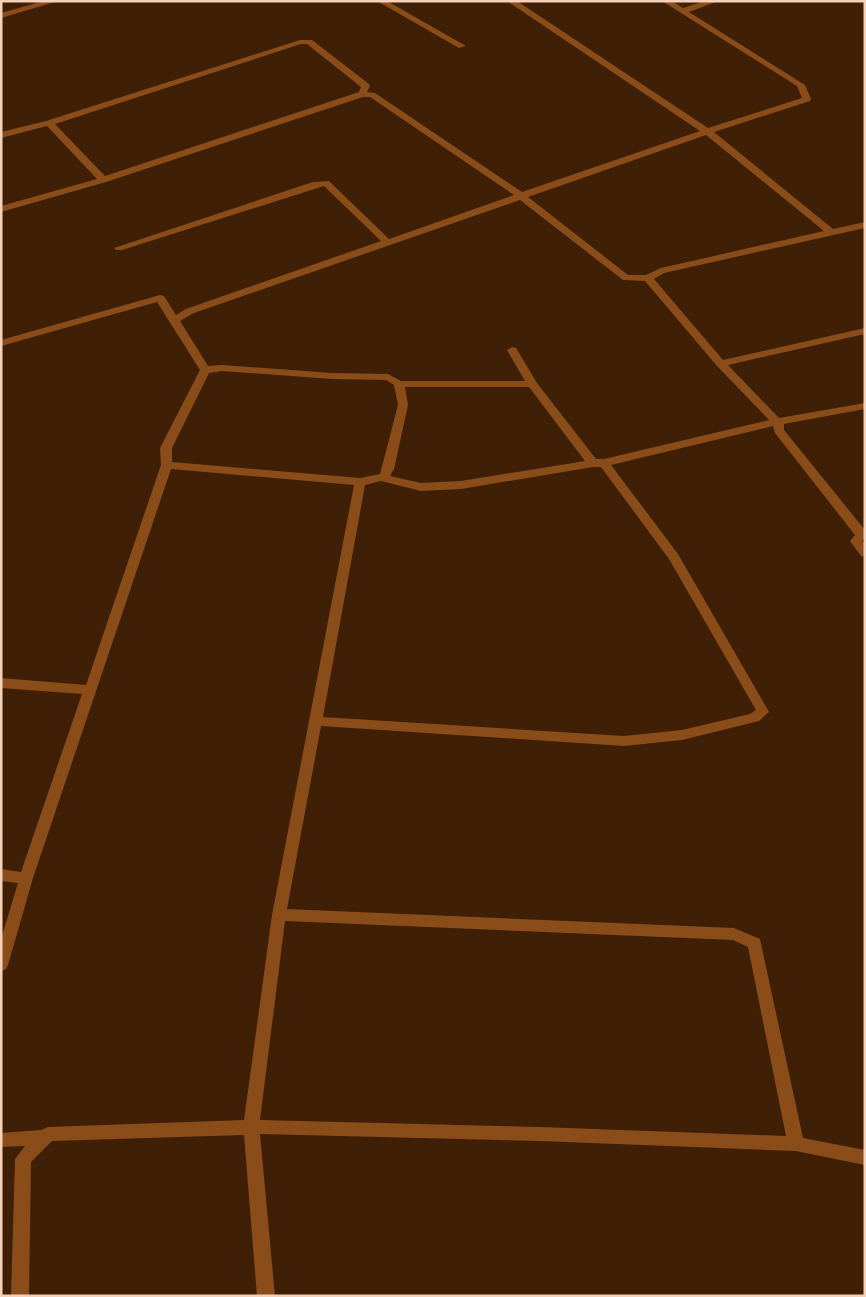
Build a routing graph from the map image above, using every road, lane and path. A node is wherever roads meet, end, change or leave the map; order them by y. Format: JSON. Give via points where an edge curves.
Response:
{"nodes":[{"id":1,"x":54,"y":1,"type":"edge"},
{"id":2,"x":381,"y":1,"type":"edge"},
{"id":3,"x":511,"y":1,"type":"edge"},
{"id":4,"x":666,"y":1,"type":"edge"},
{"id":5,"x":714,"y":1,"type":"edge"},
{"id":6,"x":682,"y":11,"type":"junction"},
{"id":7,"x":1,"y":16,"type":"edge"},
{"id":8,"x":462,"y":46,"type":"dead end"},
{"id":9,"x":362,"y":94,"type":"junction"},
{"id":10,"x":48,"y":122,"type":"junction"},
{"id":11,"x":705,"y":132,"type":"junction"},
{"id":12,"x":1,"y":135,"type":"edge"},
{"id":13,"x":103,"y":180,"type":"junction"},
{"id":14,"x":521,"y":196,"type":"junction"},
{"id":15,"x":1,"y":209,"type":"edge"},
{"id":16,"x":865,"y":225,"type":"edge"},
{"id":17,"x":832,"y":233,"type":"junction"},
{"id":18,"x":388,"y":243,"type":"junction"},
{"id":19,"x":118,"y":248,"type":"dead end"},
{"id":20,"x":648,"y":278,"type":"junction"},
{"id":21,"x":175,"y":320,"type":"junction"},
{"id":22,"x":865,"y":331,"type":"edge"},
{"id":23,"x":1,"y":343,"type":"edge"},
{"id":24,"x":512,"y":350,"type":"dead end"},
{"id":25,"x":721,"y":364,"type":"junction"},
{"id":26,"x":205,"y":370,"type":"junction"},
{"id":27,"x":399,"y":384,"type":"junction"},
{"id":28,"x":532,"y":384,"type":"junction"},
{"id":29,"x":865,"y":406,"type":"edge"},
{"id":30,"x":778,"y":423,"type":"junction"},
{"id":31,"x":599,"y":463,"type":"junction"},
{"id":32,"x":167,"y":464,"type":"junction"},
{"id":33,"x":383,"y":478,"type":"junction"},
{"id":34,"x":360,"y":482,"type":"junction"},
{"id":35,"x":863,"y":534,"type":"edge"},
{"id":36,"x":865,"y":553,"type":"edge"},
{"id":37,"x":1,"y":683,"type":"edge"},
{"id":38,"x":90,"y":690,"type":"junction"},
{"id":39,"x":315,"y":721,"type":"junction"},
{"id":40,"x":1,"y":875,"type":"edge"},
{"id":41,"x":26,"y":878,"type":"junction"},
{"id":42,"x":279,"y":915,"type":"junction"},
{"id":43,"x":1,"y":965,"type":"edge"},
{"id":44,"x":251,"y":1127,"type":"junction"},
{"id":45,"x":45,"y":1137,"type":"junction"},
{"id":46,"x":1,"y":1140,"type":"edge"},
{"id":47,"x":796,"y":1144,"type":"junction"},
{"id":48,"x":865,"y":1158,"type":"edge"},
{"id":49,"x":20,"y":1296,"type":"edge"},
{"id":50,"x":266,"y":1296,"type":"edge"}],
"edges":[{"from":1,"to":7,"type":"street"},
{"from":2,"to":8,"type":"street"},
{"from":3,"to":11,"type":"street"},
{"from":4,"to":6,"type":"street"},
{"from":5,"to":6,"type":"street"},
{"from":6,"to":11,"type":"street","via":[[801,85],[807,99]]},
{"from":9,"to":10,"type":"street","via":[[366,86],[309,42],[300,42]]},
{"from":9,"to":13,"type":"street"},
{"from":9,"to":14,"type":"street","via":[[372,95]]},
{"from":10,"to":12,"type":"street"},
{"from":10,"to":13,"type":"street"},
{"from":11,"to":14,"type":"street"},
{"from":11,"to":17,"type":"street","via":[[720,140]]},
{"from":13,"to":15,"type":"street"},
{"from":14,"to":18,"type":"street"},
{"from":14,"to":20,"type":"street","via":[[626,278]]},
{"from":16,"to":17,"type":"street"},
{"from":17,"to":20,"type":"street","via":[[661,270]]},
{"from":18,"to":19,"type":"street","via":[[326,183]]},
{"from":18,"to":21,"type":"street","via":[[190,311]]},
{"from":20,"to":25,"type":"street"},
{"from":21,"to":23,"type":"street","via":[[160,298]]},
{"from":21,"to":26,"type":"street"},
{"from":22,"to":25,"type":"street"},
{"from":24,"to":28,"type":"street"},
{"from":25,"to":30,"type":"street"},
{"from":26,"to":27,"type":"street","via":[[222,368],[332,376],[388,376]]},
{"from":26,"to":32,"type":"street","via":[[166,448]]},
{"from":27,"to":28,"type":"street"},
{"from":27,"to":33,"type":"street","via":[[404,405]]},
{"from":28,"to":31,"type":"street"},
{"from":29,"to":30,"type":"street"},
{"from":30,"to":31,"type":"street"},
{"from":30,"to":35,"type":"street","via":[[779,431]]},
{"from":31,"to":33,"type":"street","via":[[461,485],[421,487]]},
{"from":31,"to":39,"type":"street","via":[[674,557],[762,712],[754,718],[682,735],[624,741]]},
{"from":32,"to":34,"type":"street"},
{"from":32,"to":38,"type":"street"},
{"from":33,"to":34,"type":"street"},
{"from":34,"to":39,"type":"street"},
{"from":35,"to":36,"type":"street","via":[[856,541]]},
{"from":37,"to":38,"type":"street"},
{"from":38,"to":41,"type":"street"},
{"from":39,"to":42,"type":"street"},
{"from":40,"to":41,"type":"street"},
{"from":41,"to":43,"type":"street"},
{"from":42,"to":44,"type":"street"},
{"from":42,"to":47,"type":"street","via":[[734,934],[755,943]]},
{"from":44,"to":45,"type":"street","via":[[48,1134]]},
{"from":44,"to":47,"type":"street"},
{"from":44,"to":50,"type":"street"},
{"from":45,"to":46,"type":"street"},
{"from":45,"to":49,"type":"street","via":[[23,1159]]},
{"from":47,"to":48,"type":"street"}]}
